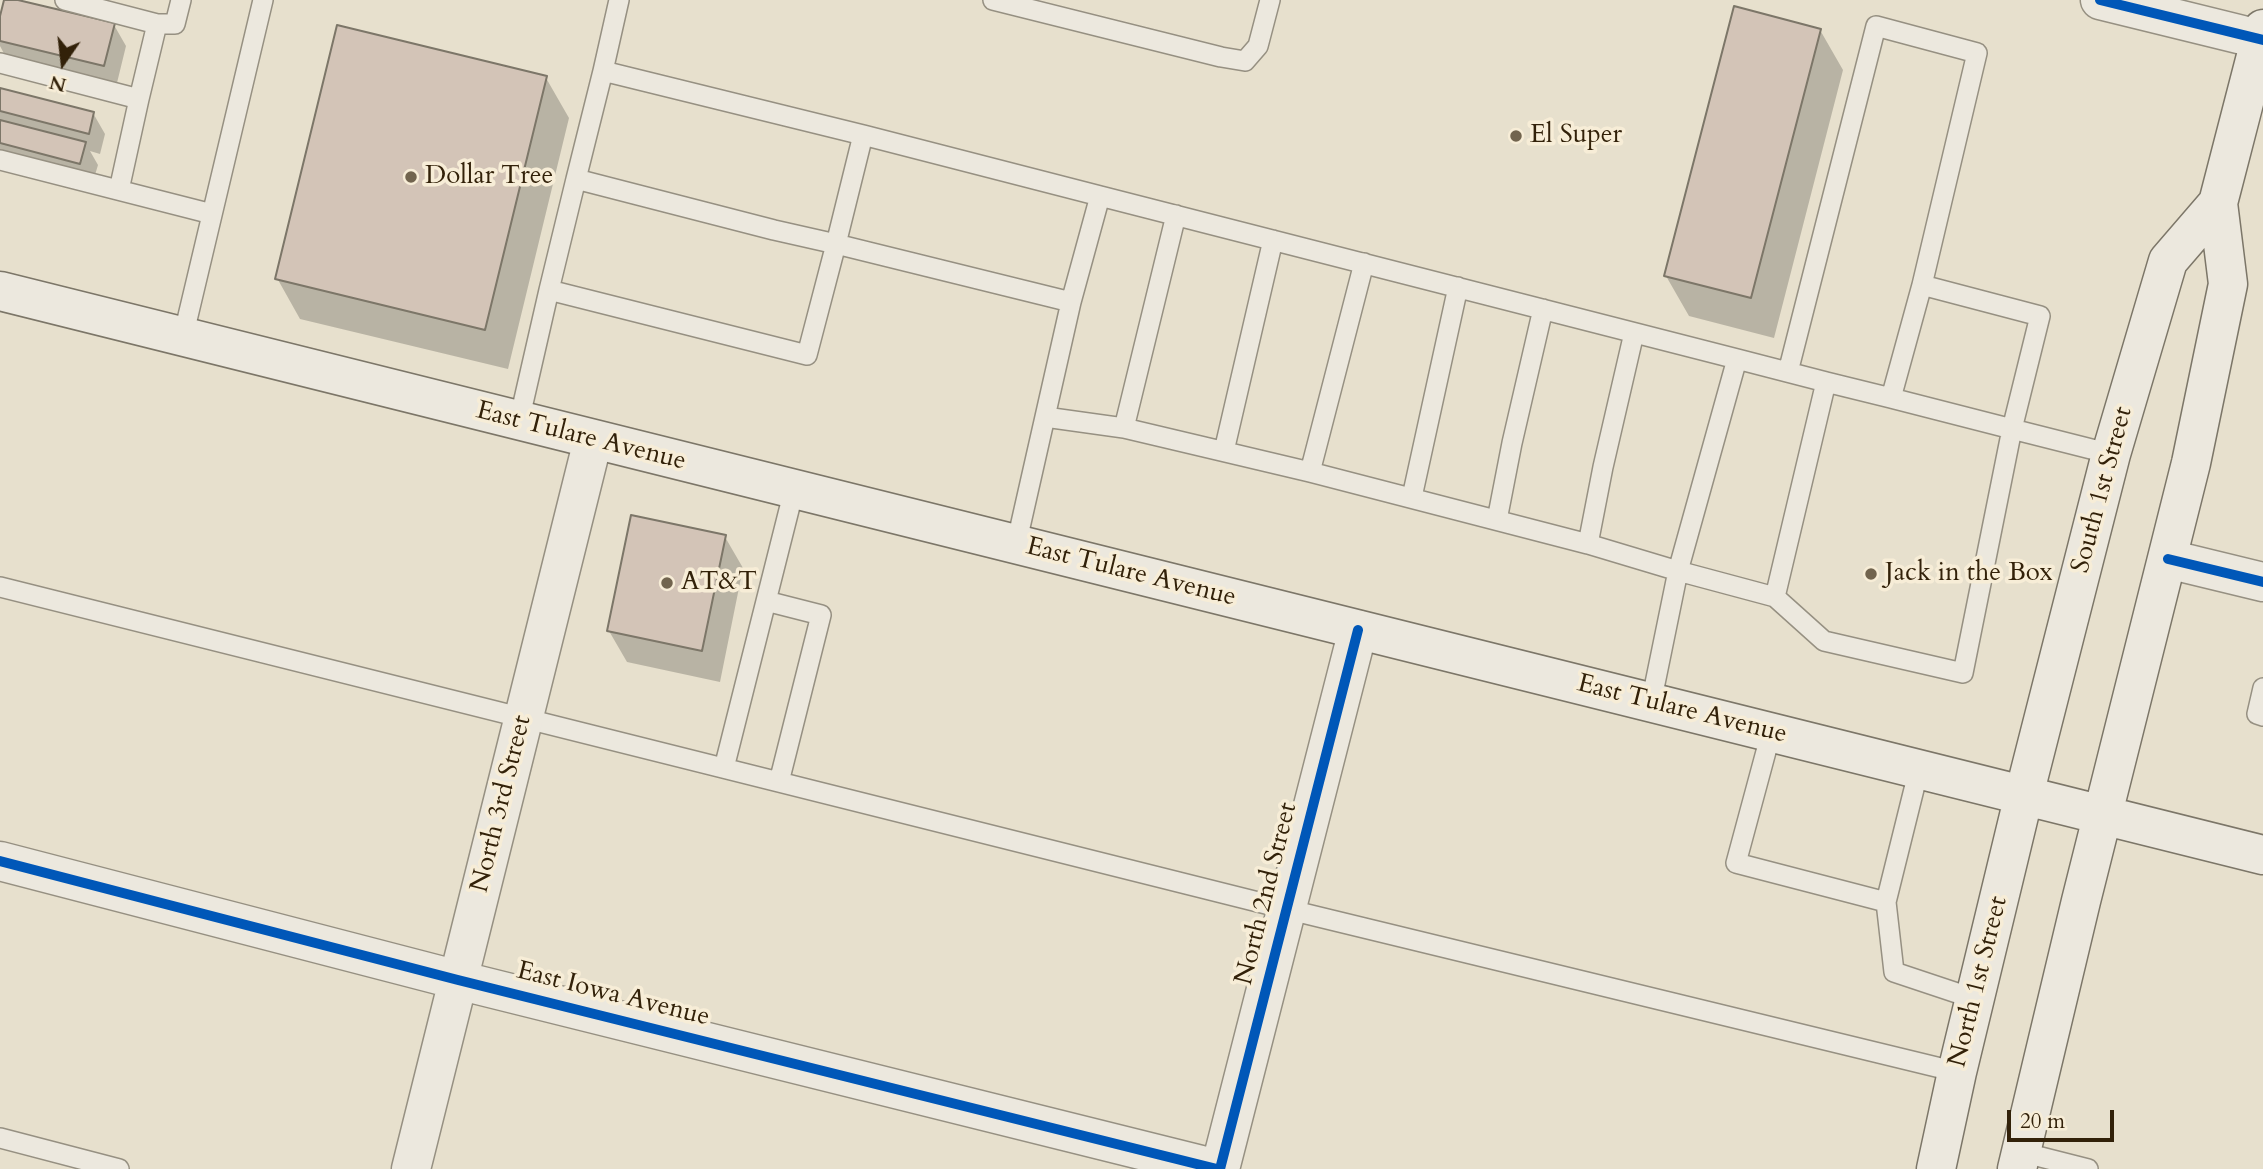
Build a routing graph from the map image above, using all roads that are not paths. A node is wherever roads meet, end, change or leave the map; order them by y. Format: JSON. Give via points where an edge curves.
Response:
{"nodes":[{"id":1,"x":65,"y":0,"type":"edge"},
{"id":2,"x":181,"y":0,"type":"edge"},
{"id":3,"x":263,"y":0,"type":"edge"},
{"id":4,"x":619,"y":0,"type":"edge"},
{"id":5,"x":993,"y":0,"type":"edge"},
{"id":6,"x":1270,"y":0,"type":"edge"},
{"id":7,"x":2099,"y":0,"type":"edge"},
{"id":8,"x":157,"y":24,"type":"junction"},
{"id":9,"x":2262,"y":36,"type":"edge"},
{"id":10,"x":0,"y":64,"type":"edge"},
{"id":11,"x":603,"y":71,"type":"junction"},
{"id":12,"x":139,"y":99,"type":"junction"},
{"id":13,"x":863,"y":135,"type":"junction"},
{"id":14,"x":0,"y":160,"type":"edge"},
{"id":15,"x":576,"y":179,"type":"junction"},
{"id":16,"x":119,"y":190,"type":"junction"},
{"id":17,"x":1100,"y":196,"type":"junction"},
{"id":18,"x":2218,"y":203,"type":"junction"},
{"id":19,"x":212,"y":214,"type":"junction"},
{"id":20,"x":1176,"y":215,"type":"junction"},
{"id":21,"x":1273,"y":240,"type":"junction"},
{"id":22,"x":836,"y":244,"type":"junction"},
{"id":23,"x":1364,"y":263,"type":"junction"},
{"id":24,"x":1922,"y":285,"type":"junction"},
{"id":25,"x":1458,"y":288,"type":"junction"},
{"id":26,"x":549,"y":290,"type":"junction"},
{"id":27,"x":0,"y":291,"type":"edge"},
{"id":28,"x":1071,"y":302,"type":"junction"},
{"id":29,"x":1544,"y":309,"type":"junction"},
{"id":30,"x":1634,"y":332,"type":"junction"},
{"id":31,"x":183,"y":337,"type":"junction"},
{"id":32,"x":1737,"y":359,"type":"junction"},
{"id":33,"x":1788,"y":372,"type":"junction"},
{"id":34,"x":1826,"y":382,"type":"junction"},
{"id":35,"x":1891,"y":398,"type":"junction"},
{"id":36,"x":1045,"y":416,"type":"junction"},
{"id":37,"x":519,"y":421,"type":"junction"},
{"id":38,"x":1124,"y":428,"type":"junction"},
{"id":39,"x":2012,"y":429,"type":"junction"},
{"id":40,"x":593,"y":440,"type":"junction"},
{"id":41,"x":1224,"y":452,"type":"junction"},
{"id":42,"x":2111,"y":454,"type":"junction"},
{"id":43,"x":1310,"y":472,"type":"junction"},
{"id":44,"x":794,"y":490,"type":"junction"},
{"id":45,"x":1412,"y":497,"type":"junction"},
{"id":46,"x":1497,"y":520,"type":"junction"},
{"id":47,"x":1588,"y":544,"type":"junction"},
{"id":48,"x":1016,"y":545,"type":"junction"},
{"id":49,"x":2168,"y":559,"type":"junction"},
{"id":50,"x":1678,"y":571,"type":"junction"},
{"id":51,"x":2263,"y":582,"type":"edge"},
{"id":52,"x":0,"y":587,"type":"edge"},
{"id":53,"x":1775,"y":597,"type":"junction"},
{"id":54,"x":766,"y":601,"type":"junction"},
{"id":55,"x":1358,"y":630,"type":"junction"},
{"id":56,"x":2263,"y":688,"type":"edge"},
{"id":57,"x":1651,"y":703,"type":"junction"},
{"id":58,"x":2263,"y":716,"type":"edge"},
{"id":59,"x":523,"y":718,"type":"junction"},
{"id":60,"x":1771,"y":733,"type":"junction"},
{"id":61,"x":724,"y":768,"type":"junction"},
{"id":62,"x":1919,"y":769,"type":"junction"},
{"id":63,"x":779,"y":782,"type":"junction"},
{"id":64,"x":2024,"y":795,"type":"junction"},
{"id":65,"x":2102,"y":815,"type":"junction"},
{"id":66,"x":2263,"y":855,"type":"edge"},
{"id":67,"x":0,"y":861,"type":"edge"},
{"id":68,"x":1886,"y":902,"type":"junction"},
{"id":69,"x":1286,"y":909,"type":"junction"},
{"id":70,"x":458,"y":980,"type":"junction"},
{"id":71,"x":1975,"y":999,"type":"junction"},
{"id":72,"x":1957,"y":1072,"type":"junction"},
{"id":73,"x":0,"y":1138,"type":"edge"},
{"id":74,"x":2019,"y":1161,"type":"edge"},
{"id":75,"x":119,"y":1169,"type":"edge"},
{"id":76,"x":411,"y":1169,"type":"edge"},
{"id":77,"x":1218,"y":1169,"type":"edge"},
{"id":78,"x":1937,"y":1169,"type":"edge"},
{"id":79,"x":2088,"y":1169,"type":"edge"}],
"edges":[{"from":1,"to":8,"type":"lane"},
{"from":2,"to":8,"type":"lane","via":[[175,23]]},
{"from":3,"to":19,"type":"lane"},
{"from":4,"to":11,"type":"lane"},
{"from":5,"to":6,"type":"lane","via":[[1245,61],[1258,46]]},
{"from":7,"to":9,"type":"main road"},
{"from":8,"to":12,"type":"lane"},
{"from":9,"to":18,"type":"main road","name":"South 1st Street"},
{"from":10,"to":12,"type":"lane"},
{"from":11,"to":13,"type":"lane"},
{"from":11,"to":15,"type":"lane"},
{"from":12,"to":16,"type":"lane"},
{"from":13,"to":17,"type":"lane"},
{"from":13,"to":22,"type":"lane"},
{"from":14,"to":16,"type":"lane"},
{"from":15,"to":22,"type":"lane"},
{"from":15,"to":26,"type":"lane"},
{"from":16,"to":19,"type":"lane"},
{"from":17,"to":20,"type":"lane"},
{"from":17,"to":28,"type":"lane"},
{"from":18,"to":42,"type":"main road","name":"South 1st Street","via":[[2168,261]]},
{"from":18,"to":49,"type":"main road","name":"South 1st Street","via":[[2228,285]]},
{"from":19,"to":31,"type":"lane"},
{"from":20,"to":21,"type":"lane"},
{"from":20,"to":38,"type":"lane"},
{"from":21,"to":23,"type":"lane"},
{"from":21,"to":41,"type":"lane"},
{"from":22,"to":26,"type":"lane","via":[[807,355]]},
{"from":22,"to":28,"type":"lane"},
{"from":23,"to":25,"type":"lane"},
{"from":23,"to":43,"type":"lane"},
{"from":24,"to":33,"type":"lane","via":[[1977,53],[1876,26]]},
{"from":24,"to":35,"type":"lane"},
{"from":24,"to":39,"type":"lane","via":[[2040,316]]},
{"from":25,"to":29,"type":"lane"},
{"from":25,"to":45,"type":"lane"},
{"from":26,"to":37,"type":"lane"},
{"from":27,"to":31,"type":"main road","name":"East Tulare Avenue"},
{"from":28,"to":36,"type":"lane"},
{"from":29,"to":30,"type":"lane"},
{"from":29,"to":46,"type":"lane"},
{"from":30,"to":32,"type":"lane"},
{"from":30,"to":47,"type":"lane"},
{"from":31,"to":37,"type":"main road","name":"East Tulare Avenue"},
{"from":32,"to":33,"type":"lane"},
{"from":32,"to":50,"type":"lane"},
{"from":33,"to":34,"type":"lane"},
{"from":34,"to":35,"type":"lane"},
{"from":34,"to":53,"type":"lane"},
{"from":35,"to":39,"type":"lane"},
{"from":36,"to":38,"type":"lane"},
{"from":36,"to":48,"type":"lane"},
{"from":37,"to":40,"type":"main road","name":"East Tulare Avenue"},
{"from":38,"to":41,"type":"lane"},
{"from":39,"to":42,"type":"lane"},
{"from":39,"to":53,"type":"lane","via":[[1963,673],[1824,641]]},
{"from":40,"to":44,"type":"main road","name":"East Tulare Avenue"},
{"from":40,"to":59,"type":"main road","name":"North 3rd Street"},
{"from":41,"to":43,"type":"lane"},
{"from":42,"to":64,"type":"main road","name":"South 1st Street"},
{"from":43,"to":45,"type":"lane"},
{"from":44,"to":48,"type":"main road","name":"East Tulare Avenue"},
{"from":44,"to":54,"type":"lane"},
{"from":45,"to":46,"type":"lane"},
{"from":46,"to":47,"type":"lane"},
{"from":47,"to":50,"type":"lane"},
{"from":48,"to":55,"type":"main road","name":"East Tulare Avenue"},
{"from":49,"to":51,"type":"main road"},
{"from":49,"to":65,"type":"main road","name":"South 1st Street"},
{"from":50,"to":53,"type":"lane"},
{"from":50,"to":57,"type":"lane"},
{"from":52,"to":59,"type":"lane"},
{"from":54,"to":61,"type":"lane"},
{"from":54,"to":63,"type":"lane","via":[[821,615]]},
{"from":55,"to":57,"type":"main road","name":"East Tulare Avenue"},
{"from":55,"to":69,"type":"main road","name":"North 2nd Street"},
{"from":56,"to":58,"type":"lane","via":[[2257,714]]},
{"from":57,"to":60,"type":"main road","name":"East Tulare Avenue"},
{"from":59,"to":61,"type":"lane"},
{"from":59,"to":70,"type":"main road","name":"North 3rd Street"},
{"from":60,"to":62,"type":"main road","name":"East Tulare Avenue"},
{"from":60,"to":68,"type":"lane","via":[[1736,863]]},
{"from":61,"to":63,"type":"lane"},
{"from":62,"to":64,"type":"main road","name":"East Tulare Avenue"},
{"from":62,"to":68,"type":"lane"},
{"from":63,"to":69,"type":"lane"},
{"from":64,"to":65,"type":"main road","name":"East Tulare Avenue"},
{"from":64,"to":71,"type":"main road","name":"North 1st Street"},
{"from":65,"to":66,"type":"main road","name":"East Tulare Avenue"},
{"from":65,"to":74,"type":"main road"},
{"from":67,"to":70,"type":"main road","name":"East Iowa Avenue"},
{"from":68,"to":71,"type":"lane","via":[[1894,972]]},
{"from":69,"to":72,"type":"lane"},
{"from":69,"to":77,"type":"main road","name":"North 2nd Street"},
{"from":70,"to":76,"type":"main road","name":"North 3rd Street"},
{"from":70,"to":77,"type":"main road","name":"East Iowa Avenue"},
{"from":71,"to":72,"type":"main road","name":"North 1st Street"},
{"from":72,"to":78,"type":"main road","name":"North 1st Street"},
{"from":73,"to":75,"type":"lane"},
{"from":74,"to":79,"type":"lane"}]}
